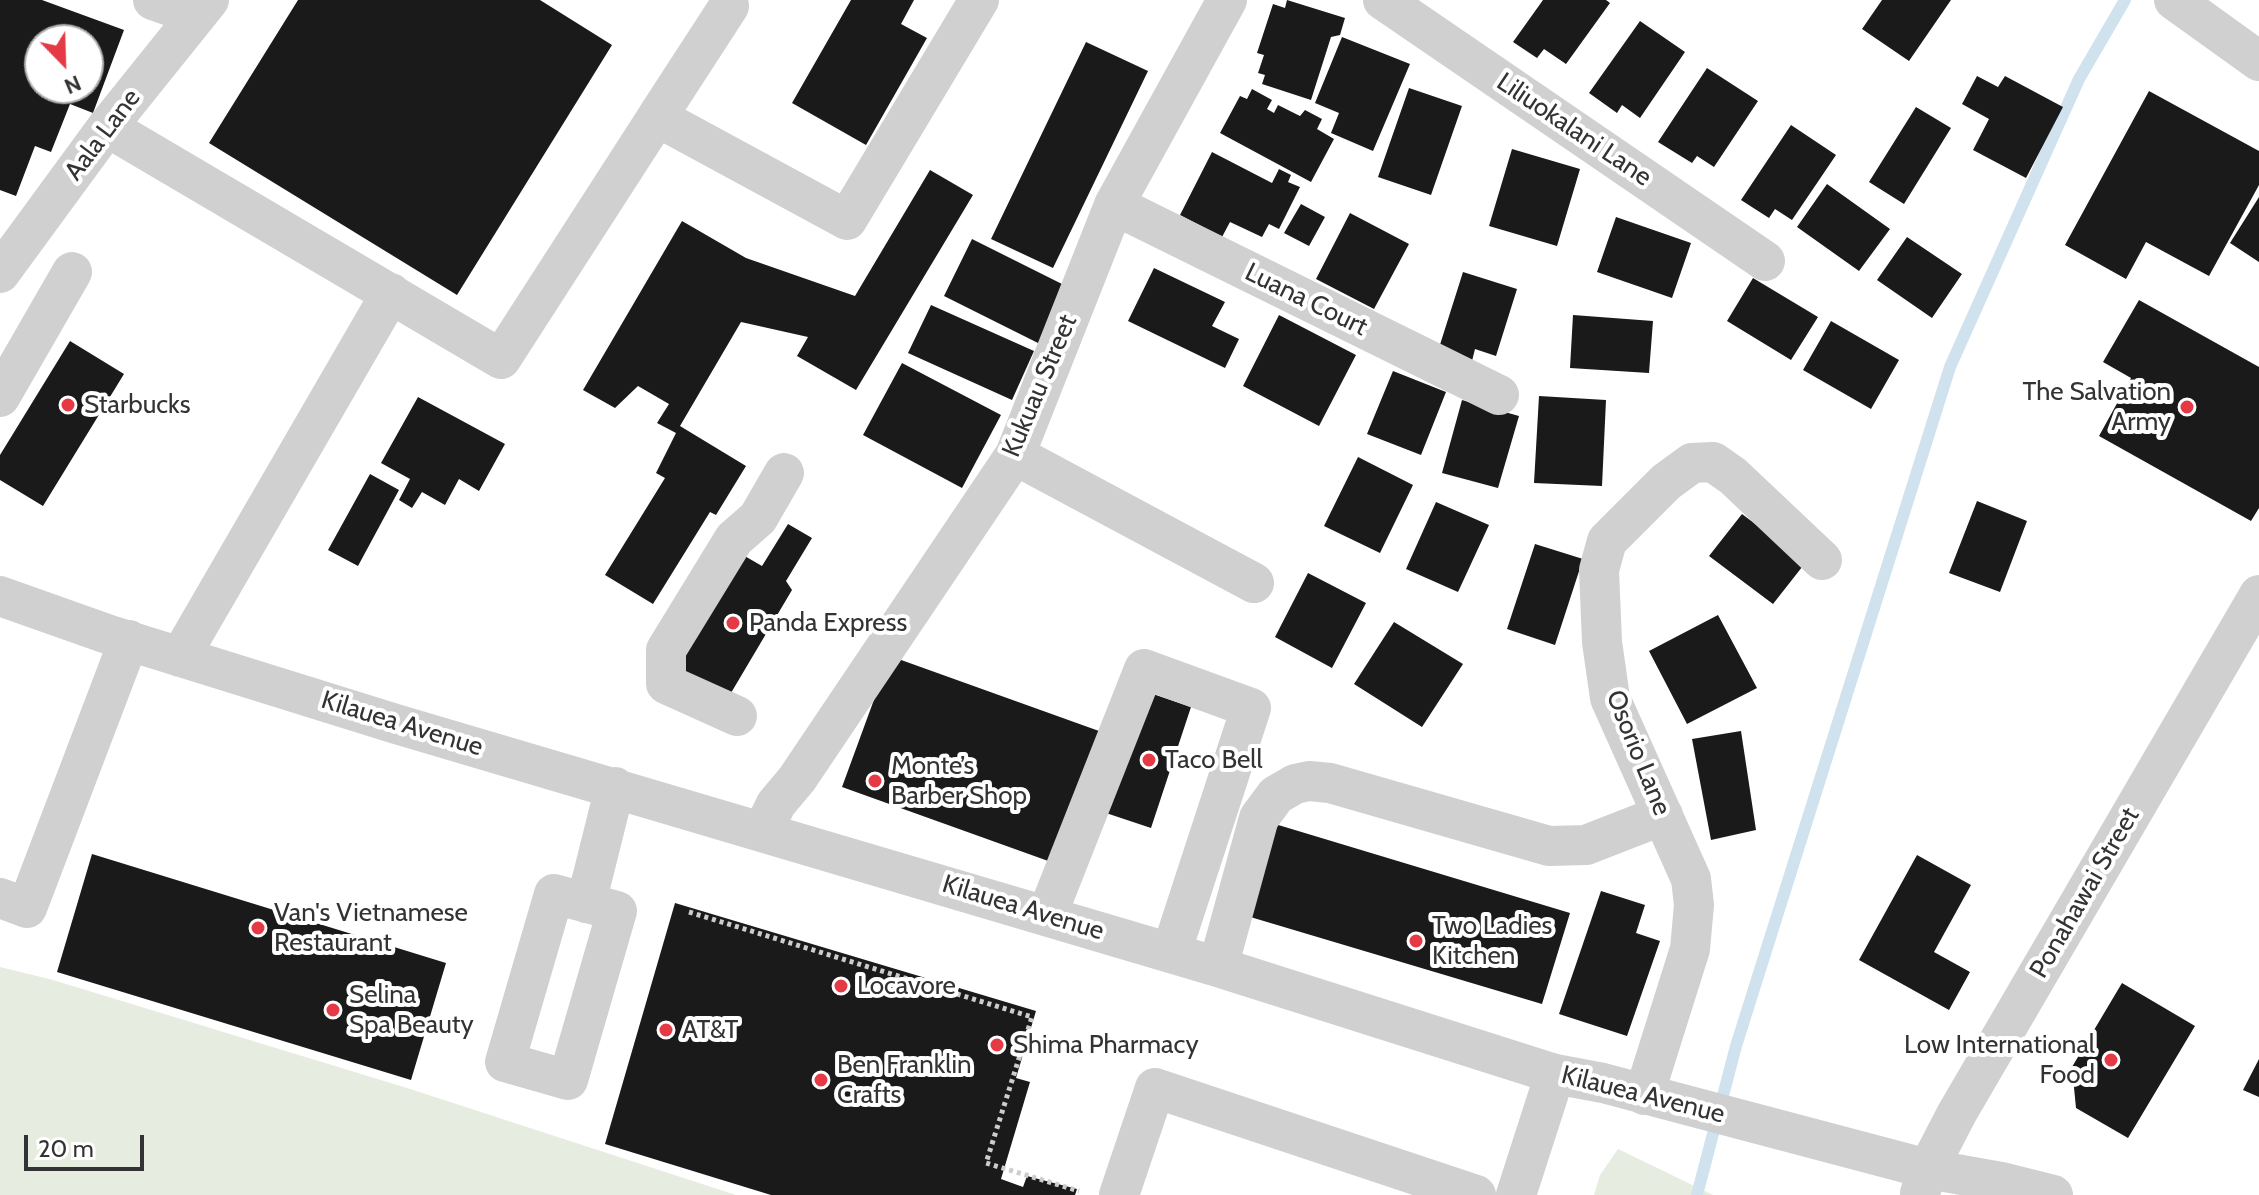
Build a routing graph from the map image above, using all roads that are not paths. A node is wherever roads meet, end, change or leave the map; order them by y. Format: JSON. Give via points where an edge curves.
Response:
{"nodes":[{"id":1,"x":153,"y":0,"type":"edge"},
{"id":2,"x":979,"y":0,"type":"edge"},
{"id":3,"x":1227,"y":0,"type":"edge"},
{"id":4,"x":1383,"y":0,"type":"edge"},
{"id":5,"x":728,"y":2,"type":"edge"},
{"id":6,"x":2182,"y":5,"type":"edge"},
{"id":7,"x":203,"y":8,"type":"edge"},
{"id":8,"x":2259,"y":61,"type":"edge"},
{"id":9,"x":657,"y":117,"type":"junction"},
{"id":10,"x":107,"y":127,"type":"junction"},
{"id":11,"x":1114,"y":205,"type":"junction"},
{"id":12,"x":1765,"y":261,"type":"dead end"},
{"id":13,"x":72,"y":272,"type":"dead end"},
{"id":14,"x":0,"y":273,"type":"edge"},
{"id":15,"x":391,"y":293,"type":"junction"},
{"id":16,"x":1499,"y":395,"type":"dead end"},
{"id":17,"x":0,"y":397,"type":"edge"},
{"id":18,"x":1015,"y":455,"type":"junction"},
{"id":19,"x":784,"y":473,"type":"dead end"},
{"id":20,"x":1822,"y":560,"type":"dead end"},
{"id":21,"x":1254,"y":583,"type":"dead end"},
{"id":22,"x":2259,"y":595,"type":"edge"},
{"id":23,"x":0,"y":596,"type":"edge"},
{"id":24,"x":129,"y":640,"type":"junction"},
{"id":25,"x":180,"y":657,"type":"junction"},
{"id":26,"x":737,"y":716,"type":"dead end"},
{"id":27,"x":615,"y":787,"type":"junction"},
{"id":28,"x":1663,"y":815,"type":"junction"},
{"id":29,"x":763,"y":831,"type":"junction"},
{"id":30,"x":0,"y":898,"type":"edge"},
{"id":31,"x":586,"y":903,"type":"dead end"},
{"id":32,"x":1047,"y":915,"type":"junction"},
{"id":33,"x":1171,"y":953,"type":"junction"},
{"id":34,"x":1218,"y":967,"type":"junction"},
{"id":35,"x":1555,"y":1074,"type":"junction"},
{"id":36,"x":1657,"y":1098,"type":"junction"},
{"id":37,"x":1923,"y":1182,"type":"edge"},
{"id":38,"x":1101,"y":1194,"type":"edge"},
{"id":39,"x":1476,"y":1195,"type":"edge"},
{"id":40,"x":1516,"y":1195,"type":"edge"},
{"id":41,"x":2053,"y":1195,"type":"edge"}],
"edges":[{"from":1,"to":7,"type":"street"},
{"from":2,"to":9,"type":"street","via":[[847,220]]},
{"from":3,"to":11,"type":"street","name":"Kukuau Street"},
{"from":4,"to":12,"type":"street","name":"Liliuokalani Lane"},
{"from":5,"to":9,"type":"street"},
{"from":6,"to":8,"type":"street"},
{"from":7,"to":10,"type":"street","name":"Aala Lane"},
{"from":9,"to":15,"type":"street","via":[[501,359]]},
{"from":10,"to":14,"type":"street","name":"Aala Lane"},
{"from":10,"to":15,"type":"street"},
{"from":11,"to":16,"type":"street","name":"Luana Court"},
{"from":11,"to":18,"type":"street","name":"Kukuau Street"},
{"from":13,"to":17,"type":"street"},
{"from":15,"to":25,"type":"street"},
{"from":18,"to":21,"type":"street"},
{"from":18,"to":29,"type":"street","name":"Kukuau Street","via":[[776,804]]},
{"from":19,"to":26,"type":"street","via":[[758,518],[734,539],[666,650],[666,684]]},
{"from":20,"to":28,"type":"street","name":"Osorio Lane","via":[[1713,462],[1692,463],[1666,482],[1607,541],[1599,570],[1610,698]]},
{"from":22,"to":37,"type":"street","name":"Ponahawai Street","via":[[1957,1113]]},
{"from":23,"to":24,"type":"street","name":"Kilauea Avenue"},
{"from":24,"to":25,"type":"street","name":"Kilauea Avenue"},
{"from":24,"to":30,"type":"street","via":[[27,908]]},
{"from":25,"to":27,"type":"street","name":"Kilauea Avenue"},
{"from":27,"to":29,"type":"street","name":"Kilauea Avenue"},
{"from":27,"to":31,"type":"street"},
{"from":28,"to":34,"type":"street","via":[[1586,845],[1549,846],[1330,783],[1295,784],[1276,795],[1259,818]]},
{"from":28,"to":36,"type":"street","name":"Osorio Lane","via":[[1691,879],[1694,905],[1690,949]]},
{"from":29,"to":32,"type":"street","name":"Kilauea Avenue"},
{"from":32,"to":33,"type":"street","name":"Kilauea Avenue"},
{"from":32,"to":33,"type":"street","via":[[1144,669],[1251,708]]},
{"from":33,"to":34,"type":"street","name":"Kilauea Avenue"},
{"from":34,"to":35,"type":"street","name":"Kilauea Avenue"},
{"from":35,"to":36,"type":"street","name":"Kilauea Avenue"},
{"from":35,"to":40,"type":"street"},
{"from":36,"to":37,"type":"street","name":"Kilauea Avenue","via":[[1780,1129]]},
{"from":37,"to":41,"type":"street","name":"Kilauea Avenue","via":[[2001,1182]]},
{"from":38,"to":39,"type":"street","via":[[1155,1088]]}]}
